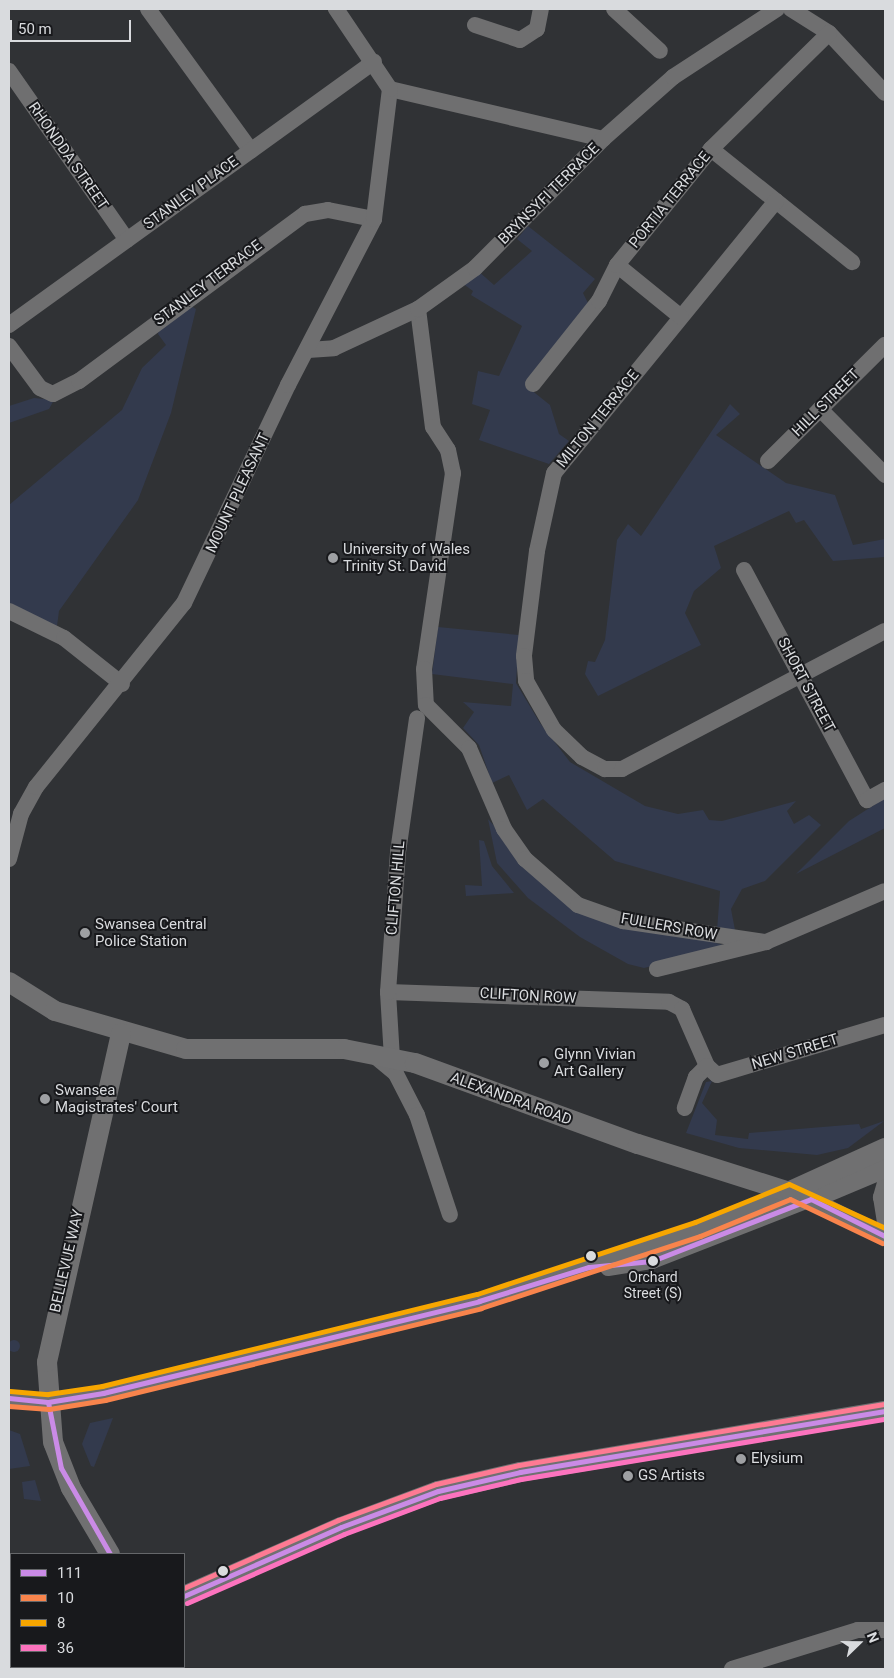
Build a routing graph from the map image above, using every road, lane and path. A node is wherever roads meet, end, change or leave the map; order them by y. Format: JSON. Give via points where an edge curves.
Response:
{"nodes":[{"id":1,"x":148,"y":9,"type":"edge"},
{"id":2,"x":336,"y":9,"type":"edge"},
{"id":3,"x":541,"y":9,"type":"edge"},
{"id":4,"x":614,"y":9,"type":"edge"},
{"id":5,"x":777,"y":9,"type":"edge"},
{"id":6,"x":791,"y":9,"type":"edge"},
{"id":7,"x":476,"y":25,"type":"dead end"},
{"id":8,"x":829,"y":33,"type":"junction"},
{"id":9,"x":660,"y":51,"type":"dead end"},
{"id":10,"x":374,"y":62,"type":"junction"},
{"id":11,"x":9,"y":71,"type":"edge"},
{"id":12,"x":390,"y":89,"type":"junction"},
{"id":13,"x":885,"y":93,"type":"edge"},
{"id":14,"x":604,"y":139,"type":"junction"},
{"id":15,"x":712,"y":149,"type":"junction"},
{"id":16,"x":251,"y":151,"type":"junction"},
{"id":17,"x":776,"y":201,"type":"junction"},
{"id":18,"x":374,"y":219,"type":"junction"},
{"id":19,"x":127,"y":240,"type":"junction"},
{"id":20,"x":852,"y":262,"type":"dead end"},
{"id":21,"x":617,"y":265,"type":"junction"},
{"id":22,"x":418,"y":309,"type":"junction"},
{"id":23,"x":681,"y":317,"type":"junction"},
{"id":24,"x":9,"y":325,"type":"edge"},
{"id":25,"x":885,"y":345,"type":"edge"},
{"id":26,"x":9,"y":346,"type":"edge"},
{"id":27,"x":308,"y":350,"type":"junction"},
{"id":28,"x":533,"y":384,"type":"dead end"},
{"id":29,"x":820,"y":409,"type":"junction"},
{"id":30,"x":768,"y":460,"type":"dead end"},
{"id":31,"x":885,"y":475,"type":"edge"},
{"id":32,"x":744,"y":570,"type":"dead end"},
{"id":33,"x":9,"y":611,"type":"edge"},
{"id":34,"x":885,"y":631,"type":"edge"},
{"id":35,"x":802,"y":674,"type":"junction"},
{"id":36,"x":122,"y":684,"type":"junction"},
{"id":37,"x":417,"y":718,"type":"dead end"},
{"id":38,"x":885,"y":790,"type":"edge"},
{"id":39,"x":9,"y":859,"type":"edge"},
{"id":40,"x":885,"y":891,"type":"edge"},
{"id":41,"x":766,"y":942,"type":"junction"},
{"id":42,"x":657,"y":969,"type":"dead end"},
{"id":43,"x":9,"y":982,"type":"edge"},
{"id":44,"x":388,"y":992,"type":"junction"},
{"id":45,"x":885,"y":1025,"type":"edge"},
{"id":46,"x":121,"y":1033,"type":"junction"},
{"id":47,"x":372,"y":1054,"type":"junction"},
{"id":48,"x":392,"y":1058,"type":"junction"},
{"id":49,"x":707,"y":1066,"type":"junction"},
{"id":50,"x":685,"y":1108,"type":"dead end"},
{"id":51,"x":885,"y":1148,"type":"edge"},
{"id":52,"x":885,"y":1168,"type":"edge"},
{"id":53,"x":885,"y":1183,"type":"edge"},
{"id":54,"x":790,"y":1190,"type":"junction"},
{"id":55,"x":811,"y":1199,"type":"junction"},
{"id":56,"x":450,"y":1215,"type":"dead end"},
{"id":57,"x":885,"y":1221,"type":"edge"},
{"id":58,"x":885,"y":1236,"type":"edge"},
{"id":59,"x":588,"y":1267,"type":"junction"},
{"id":60,"x":9,"y":1398,"type":"edge"},
{"id":61,"x":48,"y":1402,"type":"junction"},
{"id":62,"x":885,"y":1411,"type":"edge"},
{"id":63,"x":109,"y":1553,"type":"edge"},
{"id":64,"x":185,"y":1596,"type":"edge"},
{"id":65,"x":885,"y":1623,"type":"edge"},
{"id":66,"x":858,"y":1630,"type":"junction"},
{"id":67,"x":885,"y":1630,"type":"edge"},
{"id":68,"x":732,"y":1669,"type":"edge"}],
"edges":[{"from":1,"to":16,"type":"street"},
{"from":2,"to":10,"type":"street"},
{"from":3,"to":7,"type":"street","via":[[537,29],[520,40]]},
{"from":4,"to":9,"type":"street"},
{"from":5,"to":14,"type":"street","name":"BRYNSYFI TERRACE","via":[[673,77]]},
{"from":6,"to":8,"type":"street"},
{"from":8,"to":13,"type":"street"},
{"from":8,"to":15,"type":"street","name":"PORTIA TERRACE"},
{"from":10,"to":12,"type":"street"},
{"from":10,"to":16,"type":"street","name":"STANLEY PLACE"},
{"from":11,"to":19,"type":"street","name":"RHONDDA STREET"},
{"from":12,"to":14,"type":"street"},
{"from":12,"to":18,"type":"street","name":"MOUNT PLEASANT"},
{"from":14,"to":22,"type":"street","name":"BRYNSYFI TERRACE","via":[[475,268]]},
{"from":15,"to":17,"type":"street"},
{"from":15,"to":21,"type":"street","name":"PORTIA TERRACE"},
{"from":16,"to":19,"type":"street","name":"STANLEY PLACE"},
{"from":17,"to":20,"type":"street"},
{"from":17,"to":23,"type":"street","name":"MILTON TERRACE"},
{"from":18,"to":26,"type":"street","name":"STANLEY TERRACE","via":[[328,210],[305,214],[79,380],[53,394],[40,388]]},
{"from":18,"to":27,"type":"street","name":"MOUNT PLEASANT"},
{"from":19,"to":24,"type":"street","name":"STANLEY PLACE"},
{"from":21,"to":23,"type":"street"},
{"from":21,"to":28,"type":"street","name":"PORTIA TERRACE","via":[[599,301]]},
{"from":22,"to":27,"type":"street","name":"BRYNSYFI TERRACE","via":[[334,348]]},
{"from":22,"to":41,"type":"street","name":"FULLERS ROW","via":[[433,427],[448,450],[453,473],[424,669],[426,705],[474,757],[489,798],[514,844],[554,888],[578,905],[623,920]]},
{"from":23,"to":35,"type":"street","name":"MILTON TERRACE","via":[[554,473],[537,551],[524,656],[526,681],[554,730],[582,757],[605,769],[622,769]]},
{"from":25,"to":29,"type":"street","name":"HILL STREET"},
{"from":27,"to":36,"type":"street","name":"MOUNT PLEASANT","via":[[193,587]]},
{"from":29,"to":30,"type":"street","name":"HILL STREET"},
{"from":29,"to":31,"type":"street"},
{"from":32,"to":35,"type":"street","name":"SHORT STREET"},
{"from":33,"to":36,"type":"street","via":[[64,638]]},
{"from":34,"to":35,"type":"street"},
{"from":35,"to":38,"type":"street","name":"SHORT STREET","via":[[867,800]]},
{"from":36,"to":39,"type":"street","name":"MOUNT PLEASANT","via":[[69,741],[36,787],[21,814]]},
{"from":37,"to":44,"type":"street","name":"CLIFTON HILL","via":[[398,852]]},
{"from":40,"to":41,"type":"street"},
{"from":41,"to":42,"type":"street"},
{"from":43,"to":46,"type":"main road","name":"ALEXANDRA ROAD","via":[[55,1011]]},
{"from":44,"to":48,"type":"street","name":"CLIFTON HILL"},
{"from":44,"to":49,"type":"street","name":"CLIFTON ROW","via":[[669,1002],[682,1009]]},
{"from":45,"to":49,"type":"street","name":"NEW STREET","via":[[717,1075]]},
{"from":46,"to":47,"type":"main road","name":"ALEXANDRA ROAD","via":[[207,1051],[344,1049]]},
{"from":46,"to":61,"type":"main road","name":"BELLEVUE WAY","via":[[52,1331]]},
{"from":47,"to":48,"type":"main road","name":"ALEXANDRA ROAD"},
{"from":47,"to":56,"type":"street","via":[[402,1084]]},
{"from":48,"to":54,"type":"main road","name":"ALEXANDRA ROAD","via":[[638,1144]]},
{"from":49,"to":50,"type":"street","via":[[696,1077]]},
{"from":51,"to":54,"type":"main road"},
{"from":52,"to":55,"type":"main road"},
{"from":53,"to":57,"type":"street","via":[[882,1197]]},
{"from":54,"to":55,"type":"main road","name":"ALEXANDRA ROAD"},
{"from":54,"to":59,"type":"street","via":[[733,1216]]},
{"from":55,"to":58,"type":"street","name":"ALEXANDRA ROAD"},
{"from":55,"to":59,"type":"street","via":[[652,1261]]},
{"from":59,"to":61,"type":"street","via":[[469,1303],[103,1393]]},
{"from":60,"to":61,"type":"street"},
{"from":61,"to":63,"type":"main road","name":"BELLEVUE WAY","via":[[62,1468]]},
{"from":62,"to":64,"type":"main road","via":[[520,1472],[438,1491],[341,1527]]},
{"from":65,"to":66,"type":"street"},
{"from":66,"to":67,"type":"street"},
{"from":66,"to":68,"type":"street"}]}
